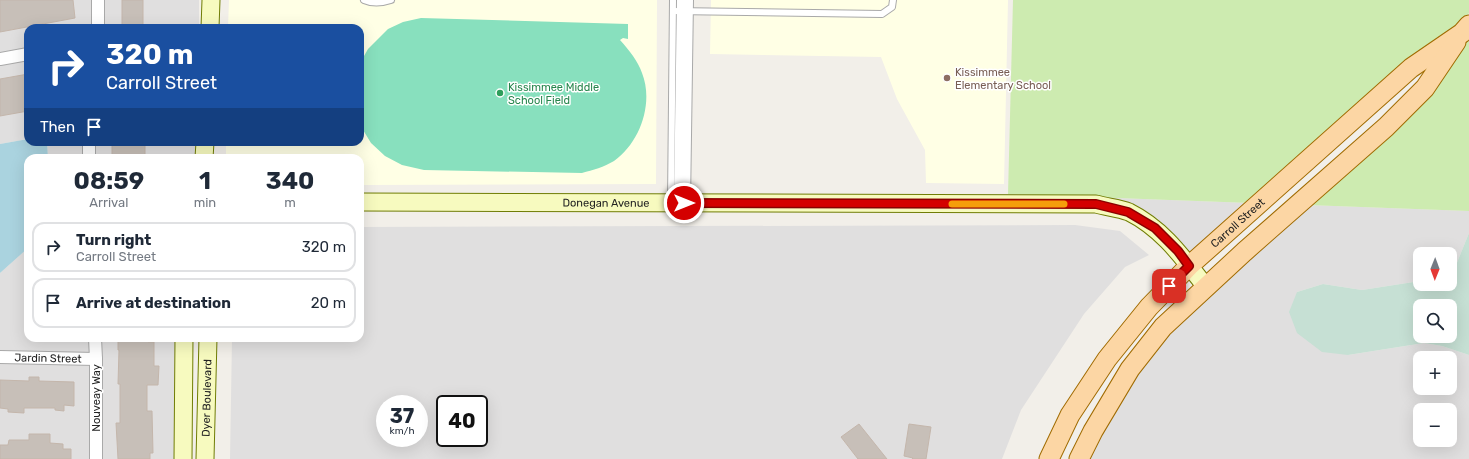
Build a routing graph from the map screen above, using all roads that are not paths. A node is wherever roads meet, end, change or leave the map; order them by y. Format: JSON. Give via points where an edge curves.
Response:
{"nodes":[{"id":1,"x":98,"y":0,"type":"edge"},
{"id":2,"x":211,"y":0,"type":"edge"},
{"id":3,"x":364,"y":0,"type":"edge"},
{"id":4,"x":390,"y":0,"type":"edge"},
{"id":5,"x":673,"y":0,"type":"edge"},
{"id":6,"x":680,"y":0,"type":"edge"},
{"id":7,"x":893,"y":0,"type":"edge"},
{"id":8,"x":682,"y":8,"type":"edge"},
{"id":9,"x":98,"y":24,"type":"edge"},
{"id":10,"x":210,"y":24,"type":"edge"},
{"id":11,"x":1466,"y":29,"type":"edge"},
{"id":12,"x":24,"y":55,"type":"edge"},
{"id":13,"x":0,"y":59,"type":"edge"},
{"id":14,"x":364,"y":202,"type":"edge"},
{"id":15,"x":677,"y":203,"type":"junction"},
{"id":16,"x":1189,"y":266,"type":"junction"},
{"id":17,"x":1206,"y":287,"type":"junction"},
{"id":18,"x":94,"y":342,"type":"edge"},
{"id":19,"x":184,"y":342,"type":"edge"},
{"id":20,"x":208,"y":342,"type":"edge"},
{"id":21,"x":0,"y":357,"type":"edge"},
{"id":22,"x":96,"y":359,"type":"junction"},
{"id":23,"x":96,"y":459,"type":"edge"},
{"id":24,"x":183,"y":459,"type":"edge"},
{"id":25,"x":205,"y":459,"type":"edge"},
{"id":26,"x":1049,"y":459,"type":"edge"},
{"id":27,"x":1079,"y":459,"type":"edge"}],
"edges":[{"from":1,"to":9,"type":"street"},
{"from":2,"to":10,"type":"street"},
{"from":3,"to":4,"type":"lane","via":[[382,3]]},
{"from":5,"to":8,"type":"lane"},
{"from":6,"to":8,"type":"lane"},
{"from":7,"to":8,"type":"lane","via":[[892,6],[882,14]]},
{"from":8,"to":15,"type":"street"},
{"from":11,"to":16,"type":"main road","name":"Carroll Street","via":[[1411,68]]},
{"from":11,"to":17,"type":"main road","via":[[1425,88],[1386,127]]},
{"from":12,"to":13,"type":"street"},
{"from":14,"to":15,"type":"street","name":"Donegan Avenue"},
{"from":15,"to":16,"type":"street","name":"Donegan Avenue","via":[[1096,204],[1128,212],[1155,228]]},
{"from":16,"to":17,"type":"street","name":"Donegan Avenue"},
{"from":16,"to":26,"type":"main road","name":"Carroll Street","via":[[1149,307],[1107,359],[1070,415]]},
{"from":17,"to":27,"type":"main road","via":[[1163,328],[1130,369]]},
{"from":18,"to":22,"type":"street","name":"Nouveay Way"},
{"from":19,"to":24,"type":"street","name":"Dyer Boulevard"},
{"from":20,"to":25,"type":"street","name":"Dyer Boulevard"},
{"from":21,"to":22,"type":"street","name":"Jardin Street"},
{"from":22,"to":23,"type":"street","name":"Nouveay Way"}]}
